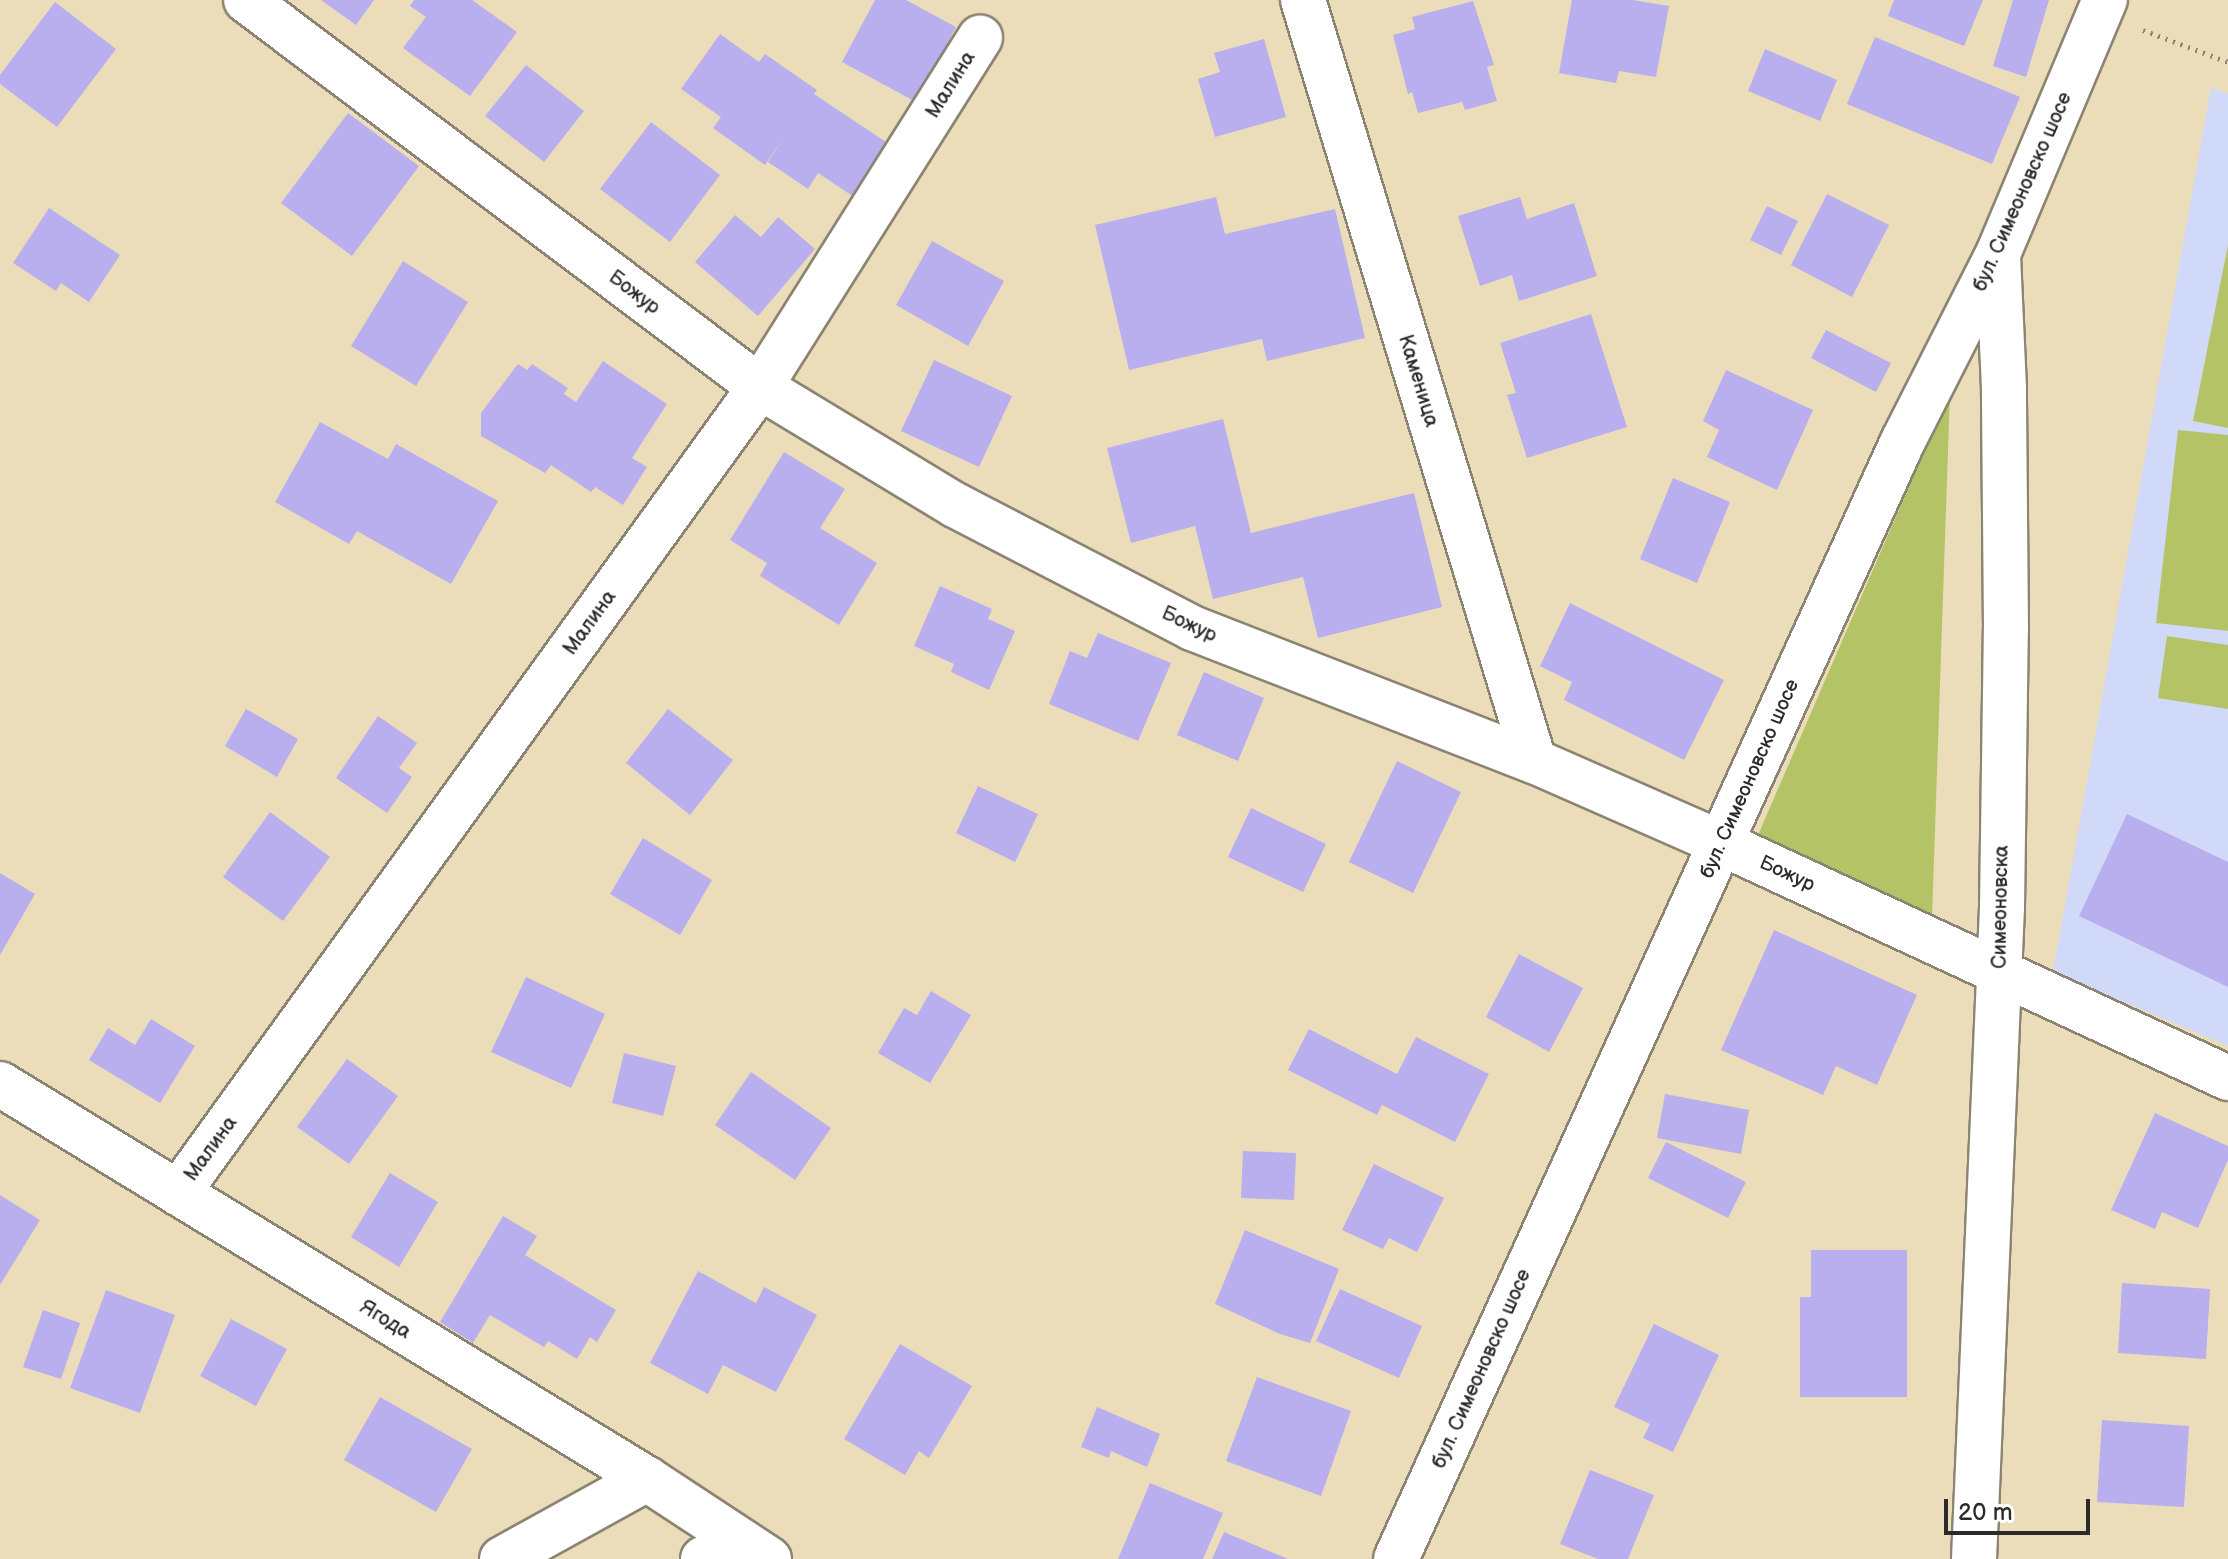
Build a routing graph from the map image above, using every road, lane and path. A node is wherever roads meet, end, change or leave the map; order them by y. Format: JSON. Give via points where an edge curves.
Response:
{"nodes":[{"id":1,"x":246,"y":0,"type":"edge"},
{"id":2,"x":1303,"y":0,"type":"edge"},
{"id":3,"x":2103,"y":7,"type":"edge"},
{"id":4,"x":980,"y":38,"type":"dead end"},
{"id":5,"x":2228,"y":62,"type":"edge"},
{"id":6,"x":1998,"y":254,"type":"junction"},
{"id":7,"x":760,"y":387,"type":"junction"},
{"id":8,"x":1534,"y":761,"type":"junction"},
{"id":9,"x":1721,"y":843,"type":"junction"},
{"id":10,"x":2000,"y":971,"type":"junction"},
{"id":11,"x":2228,"y":1078,"type":"edge"},
{"id":12,"x":0,"y":1084,"type":"edge"},
{"id":13,"x":178,"y":1193,"type":"junction"},
{"id":14,"x":647,"y":1479,"type":"junction"},
{"id":15,"x":737,"y":1553,"type":"edge"},
{"id":16,"x":502,"y":1559,"type":"edge"},
{"id":17,"x":1396,"y":1559,"type":"edge"},
{"id":18,"x":1974,"y":1559,"type":"edge"}],
"edges":[{"from":1,"to":7,"type":"street","name":"Божур"},
{"from":2,"to":8,"type":"street","name":"Каменица"},
{"from":3,"to":5,"type":"path"},
{"from":3,"to":6,"type":"street","name":"бул. Симеоновско шосе"},
{"from":4,"to":7,"type":"street","name":"Малина"},
{"from":6,"to":9,"type":"street","name":"бул. Симеоновско шосе","via":[[1903,441]]},
{"from":6,"to":10,"type":"street","name":"Симеоновска","via":[[2006,629]]},
{"from":7,"to":8,"type":"street","name":"Божур","via":[[955,505],[1192,628]]},
{"from":7,"to":13,"type":"street","name":"Малина"},
{"from":8,"to":9,"type":"street","name":"Божур"},
{"from":9,"to":10,"type":"street","name":"Божур"},
{"from":9,"to":17,"type":"street","name":"бул. Симеоновско шосе"},
{"from":10,"to":11,"type":"street","name":"Божур"},
{"from":10,"to":18,"type":"street","name":"Симеоновска"},
{"from":12,"to":13,"type":"street","name":"Ягода"},
{"from":13,"to":14,"type":"street","name":"Ягода"},
{"from":14,"to":15,"type":"street","name":"Ягода"},
{"from":14,"to":16,"type":"street"}]}
